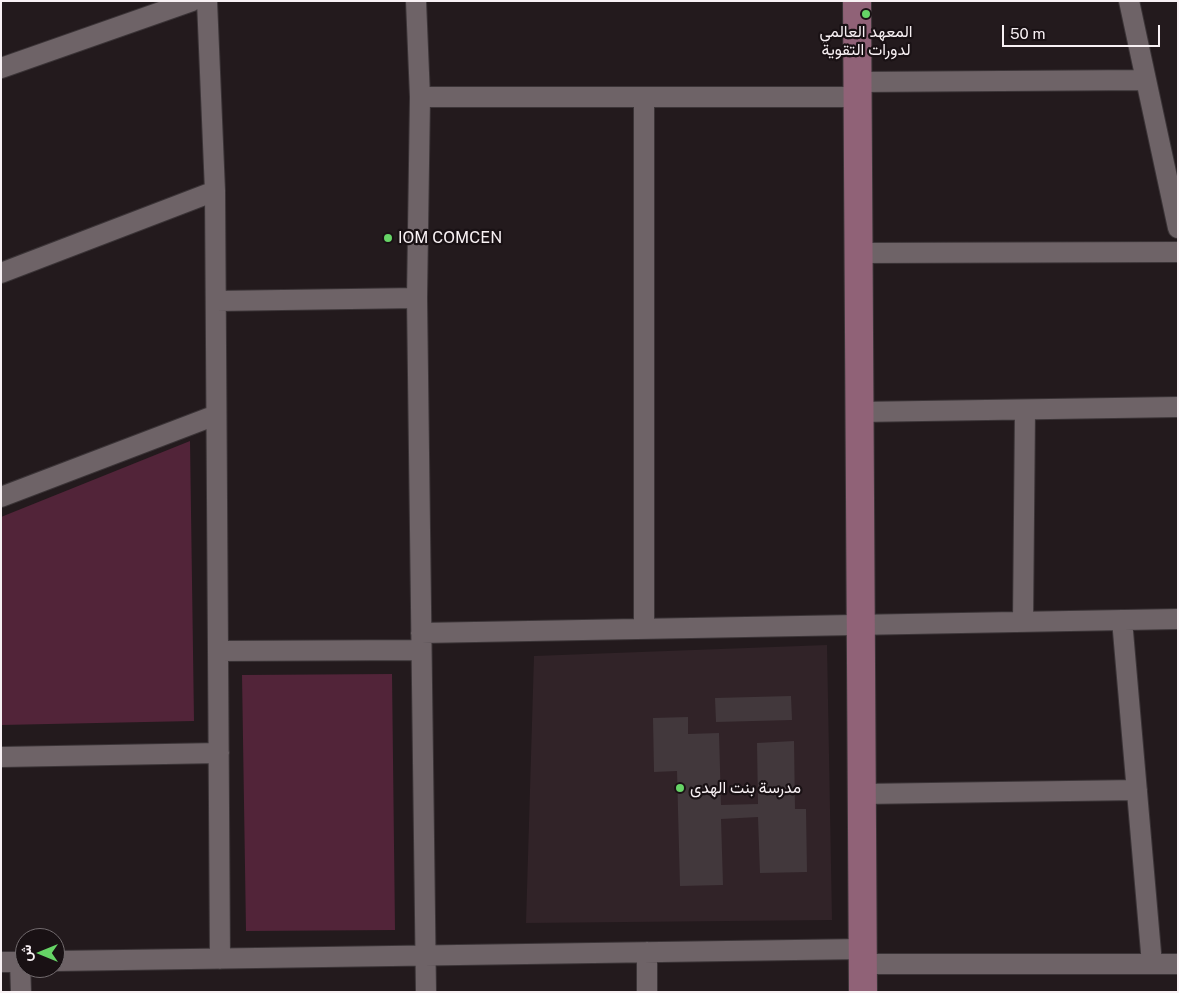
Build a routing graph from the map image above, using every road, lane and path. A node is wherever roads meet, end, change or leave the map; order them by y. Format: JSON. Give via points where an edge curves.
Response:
{"nodes":[{"id":1,"x":192,"y":1,"type":"edge"},
{"id":2,"x":207,"y":1,"type":"edge"},
{"id":3,"x":416,"y":1,"type":"edge"},
{"id":4,"x":857,"y":1,"type":"edge"},
{"id":5,"x":1128,"y":1,"type":"edge"},
{"id":6,"x":1,"y":68,"type":"edge"},
{"id":7,"x":1146,"y":80,"type":"junction"},
{"id":8,"x":857,"y":89,"type":"junction"},
{"id":9,"x":420,"y":97,"type":"junction"},
{"id":10,"x":644,"y":98,"type":"junction"},
{"id":11,"x":215,"y":191,"type":"junction"},
{"id":12,"x":1178,"y":228,"type":"edge"},
{"id":13,"x":1178,"y":252,"type":"edge"},
{"id":14,"x":858,"y":254,"type":"junction"},
{"id":15,"x":1,"y":273,"type":"edge"},
{"id":16,"x":417,"y":298,"type":"junction"},
{"id":17,"x":216,"y":301,"type":"junction"},
{"id":18,"x":1178,"y":407,"type":"edge"},
{"id":19,"x":1025,"y":410,"type":"junction"},
{"id":20,"x":859,"y":412,"type":"junction"},
{"id":21,"x":216,"y":415,"type":"junction"},
{"id":22,"x":1,"y":497,"type":"edge"},
{"id":23,"x":1178,"y":619,"type":"edge"},
{"id":24,"x":1122,"y":620,"type":"junction"},
{"id":25,"x":1023,"y":622,"type":"junction"},
{"id":26,"x":861,"y":625,"type":"junction"},
{"id":27,"x":644,"y":629,"type":"junction"},
{"id":28,"x":421,"y":641,"type":"junction"},
{"id":29,"x":218,"y":651,"type":"junction"},
{"id":30,"x":219,"y":753,"type":"junction"},
{"id":31,"x":1,"y":757,"type":"edge"},
{"id":32,"x":1137,"y":790,"type":"junction"},
{"id":33,"x":862,"y":794,"type":"junction"},
{"id":34,"x":647,"y":952,"type":"junction"},
{"id":35,"x":425,"y":956,"type":"junction"},
{"id":36,"x":862,"y":956,"type":"junction"},
{"id":37,"x":220,"y":959,"type":"junction"},
{"id":38,"x":65,"y":961,"type":"edge"},
{"id":39,"x":1152,"y":964,"type":"junction"},
{"id":40,"x":1178,"y":964,"type":"edge"},
{"id":41,"x":19,"y":978,"type":"edge"},
{"id":42,"x":21,"y":992,"type":"edge"},
{"id":43,"x":426,"y":992,"type":"edge"},
{"id":44,"x":647,"y":992,"type":"edge"},
{"id":45,"x":863,"y":992,"type":"edge"}],
"edges":[{"from":1,"to":6,"type":"street"},
{"from":2,"to":11,"type":"street"},
{"from":3,"to":9,"type":"street"},
{"from":4,"to":8,"type":"street"},
{"from":5,"to":7,"type":"street"},
{"from":7,"to":8,"type":"street"},
{"from":7,"to":12,"type":"street"},
{"from":8,"to":10,"type":"street"},
{"from":8,"to":14,"type":"street"},
{"from":9,"to":10,"type":"street"},
{"from":9,"to":16,"type":"street"},
{"from":10,"to":27,"type":"street"},
{"from":11,"to":15,"type":"street"},
{"from":11,"to":17,"type":"street"},
{"from":13,"to":14,"type":"street"},
{"from":14,"to":20,"type":"street"},
{"from":16,"to":17,"type":"street"},
{"from":16,"to":28,"type":"street"},
{"from":17,"to":21,"type":"street"},
{"from":18,"to":19,"type":"street"},
{"from":19,"to":20,"type":"street"},
{"from":19,"to":25,"type":"street"},
{"from":20,"to":26,"type":"street"},
{"from":21,"to":22,"type":"street"},
{"from":21,"to":29,"type":"street"},
{"from":23,"to":24,"type":"street"},
{"from":24,"to":25,"type":"street"},
{"from":24,"to":32,"type":"street"},
{"from":25,"to":26,"type":"street"},
{"from":26,"to":27,"type":"street"},
{"from":26,"to":33,"type":"street"},
{"from":27,"to":28,"type":"street"},
{"from":28,"to":29,"type":"street"},
{"from":28,"to":35,"type":"street"},
{"from":29,"to":30,"type":"street"},
{"from":30,"to":31,"type":"street"},
{"from":30,"to":37,"type":"street"},
{"from":32,"to":33,"type":"street"},
{"from":32,"to":39,"type":"street"},
{"from":33,"to":36,"type":"street"},
{"from":34,"to":35,"type":"street"},
{"from":34,"to":36,"type":"street"},
{"from":34,"to":44,"type":"street"},
{"from":35,"to":37,"type":"street"},
{"from":35,"to":43,"type":"street"},
{"from":36,"to":39,"type":"street"},
{"from":36,"to":45,"type":"street"},
{"from":37,"to":38,"type":"street"},
{"from":39,"to":40,"type":"street"},
{"from":41,"to":42,"type":"street"}]}
